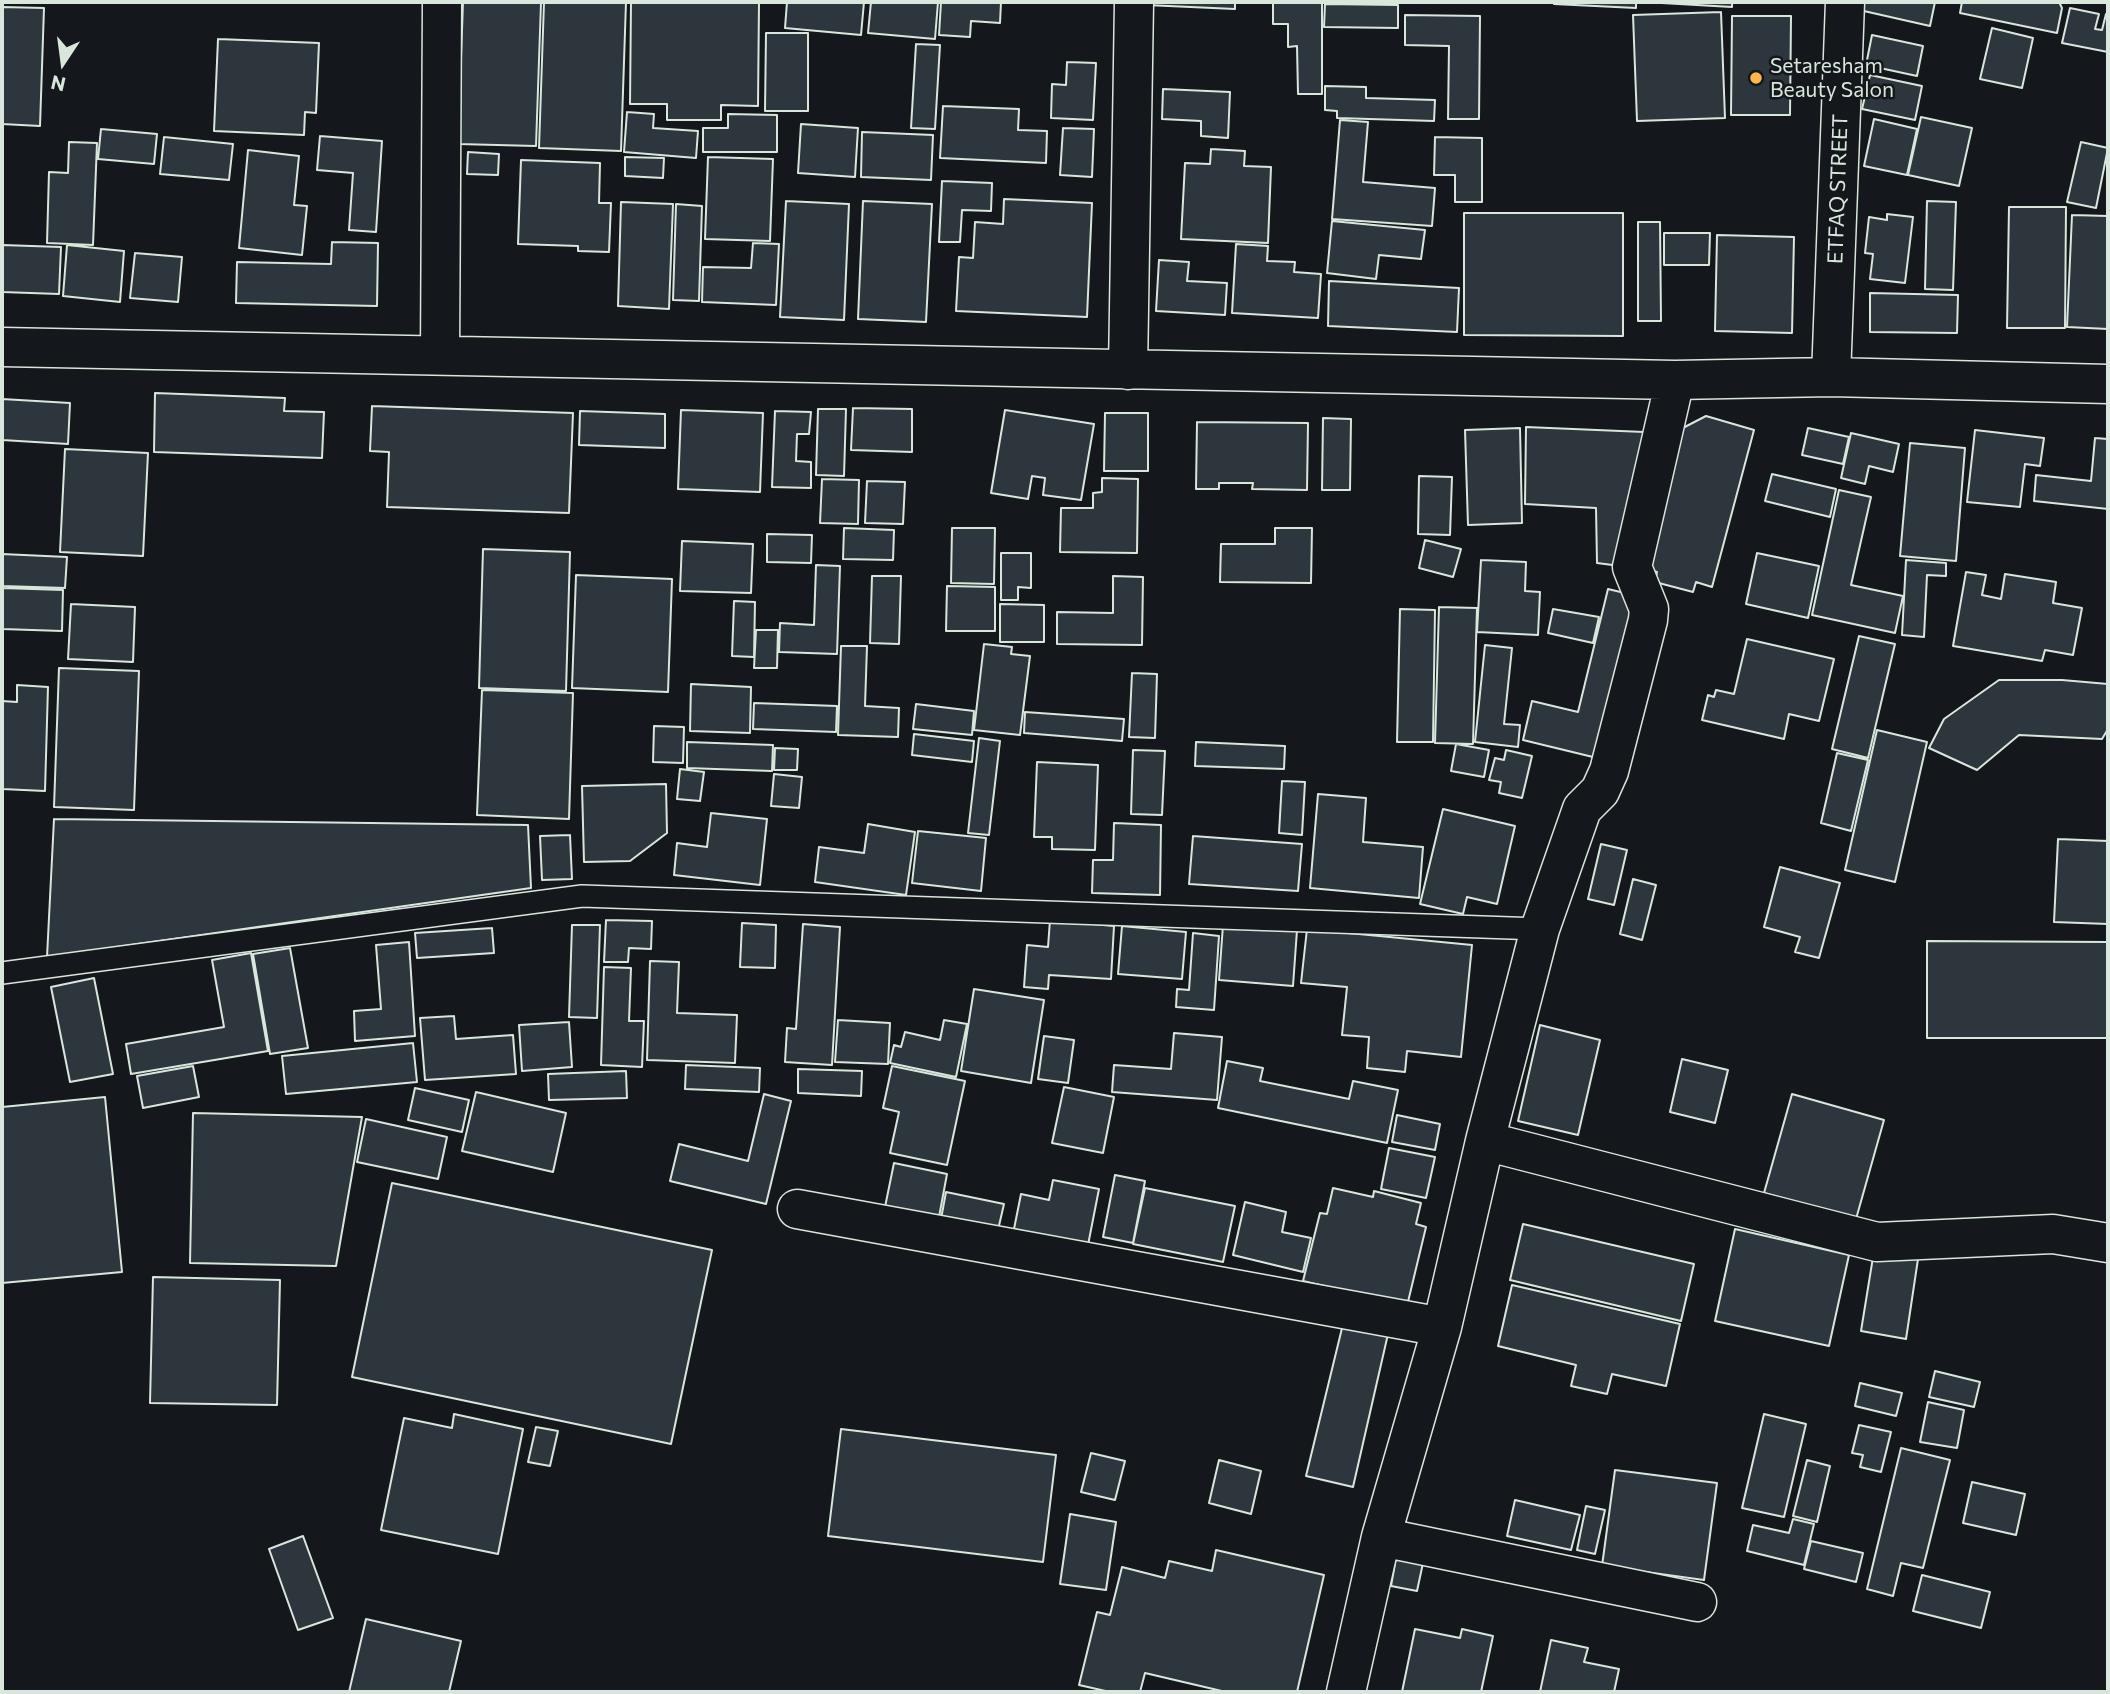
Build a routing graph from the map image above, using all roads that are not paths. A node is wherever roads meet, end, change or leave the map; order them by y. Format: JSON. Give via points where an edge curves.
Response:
{"nodes":[{"id":1,"x":442,"y":2,"type":"edge"},
{"id":2,"x":1134,"y":2,"type":"edge"},
{"id":3,"x":1845,"y":2,"type":"edge"},
{"id":4,"x":2,"y":347,"type":"edge"},
{"id":5,"x":440,"y":355,"type":"junction"},
{"id":6,"x":1128,"y":370,"type":"junction"},
{"id":7,"x":1831,"y":377,"type":"junction"},
{"id":8,"x":1675,"y":380,"type":"junction"},
{"id":9,"x":2108,"y":384,"type":"edge"},
{"id":10,"x":1540,"y":929,"type":"junction"},
{"id":11,"x":2,"y":973,"type":"edge"},
{"id":12,"x":1485,"y":1141,"type":"junction"},
{"id":13,"x":797,"y":1209,"type":"dead end"},
{"id":14,"x":2108,"y":1243,"type":"edge"},
{"id":15,"x":1442,"y":1327,"type":"junction"},
{"id":16,"x":1381,"y":1538,"type":"junction"},
{"id":17,"x":1697,"y":1602,"type":"dead end"},
{"id":18,"x":1346,"y":1692,"type":"edge"}],
"edges":[{"from":1,"to":5,"type":"street"},
{"from":2,"to":6,"type":"street"},
{"from":3,"to":7,"type":"street","name":"ETFAQ STREET"},
{"from":4,"to":5,"type":"street"},
{"from":5,"to":6,"type":"street"},
{"from":6,"to":8,"type":"street"},
{"from":7,"to":8,"type":"street"},
{"from":7,"to":9,"type":"street"},
{"from":8,"to":10,"type":"street","via":[[1632,567],[1649,609],[1648,620],[1609,771],[1600,791],[1582,809]]},
{"from":10,"to":11,"type":"lane","via":[[582,896]]},
{"from":10,"to":12,"type":"street"},
{"from":12,"to":14,"type":"street","via":[[1877,1242],[2053,1234]]},
{"from":12,"to":15,"type":"street"},
{"from":13,"to":15,"type":"street"},
{"from":15,"to":16,"type":"street"},
{"from":16,"to":17,"type":"street"},
{"from":16,"to":18,"type":"street"}]}
